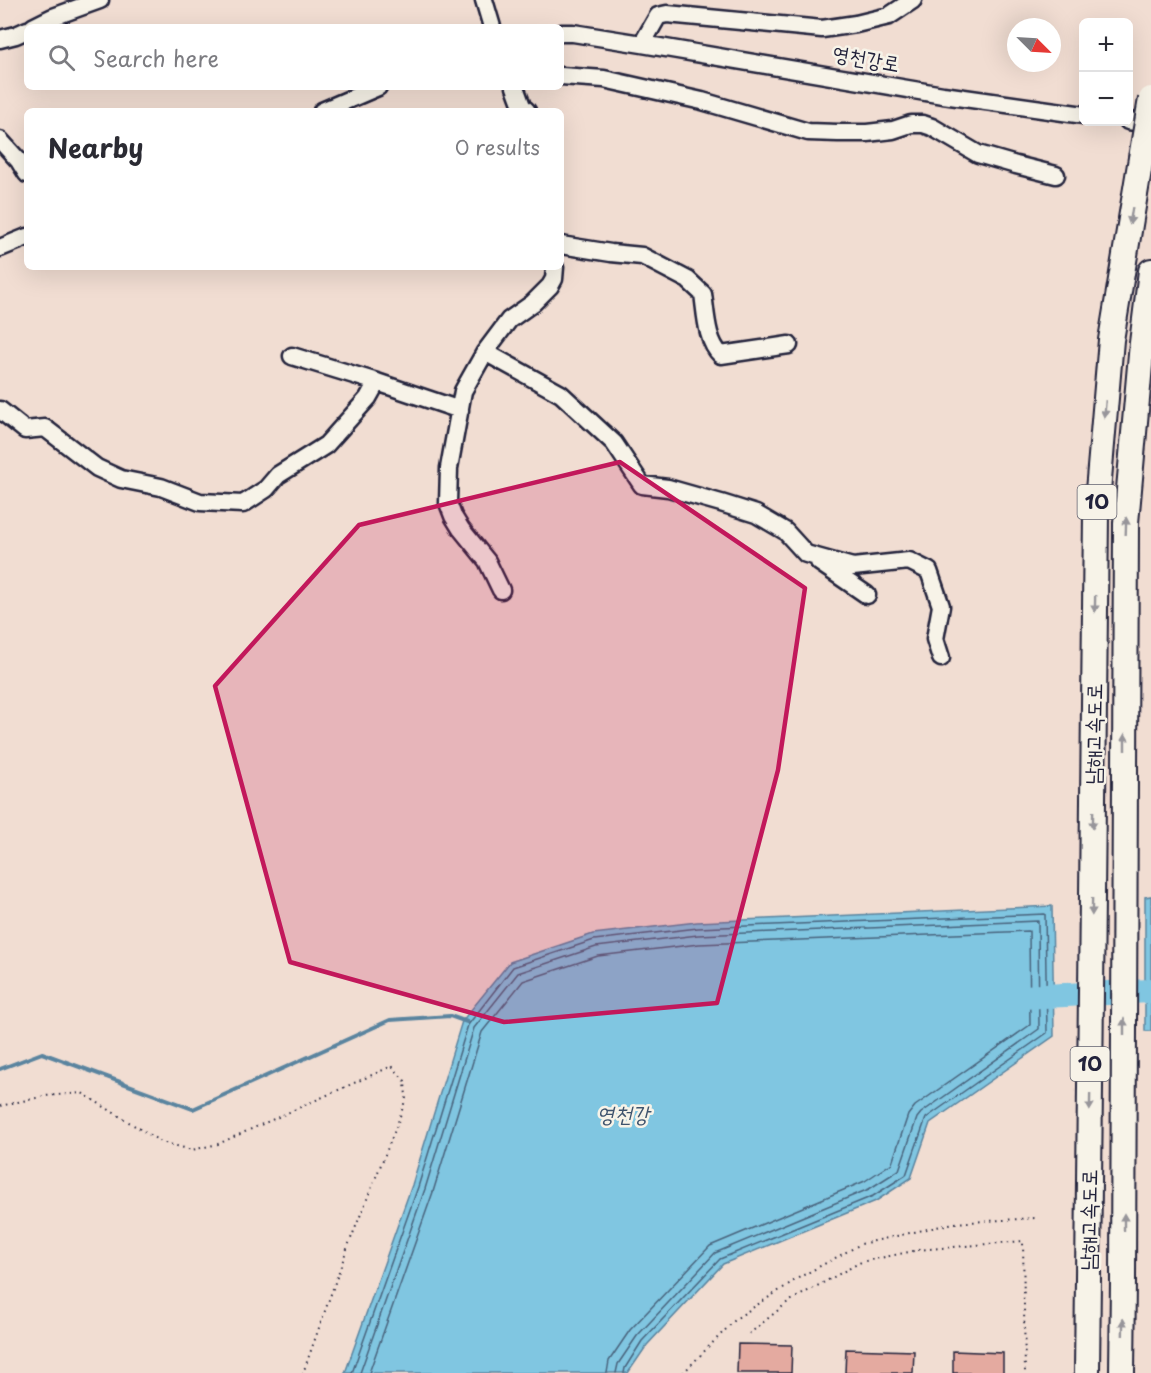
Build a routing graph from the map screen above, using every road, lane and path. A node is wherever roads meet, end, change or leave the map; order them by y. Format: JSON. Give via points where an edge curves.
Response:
{"nodes":[{"id":1,"x":100,"y":0,"type":"edge"},
{"id":2,"x":484,"y":0,"type":"edge"},
{"id":3,"x":913,"y":0,"type":"edge"},
{"id":4,"x":39,"y":24,"type":"edge"},
{"id":5,"x":491,"y":24,"type":"edge"},
{"id":6,"x":24,"y":31,"type":"edge"},
{"id":7,"x":564,"y":33,"type":"edge"},
{"id":8,"x":0,"y":39,"type":"edge"},
{"id":9,"x":642,"y":44,"type":"junction"},
{"id":10,"x":564,"y":76,"type":"edge"},
{"id":11,"x":371,"y":90,"type":"edge"},
{"id":12,"x":515,"y":90,"type":"edge"},
{"id":13,"x":1151,"y":99,"type":"edge"},
{"id":14,"x":329,"y":108,"type":"edge"},
{"id":15,"x":524,"y":108,"type":"edge"},
{"id":16,"x":1079,"y":114,"type":"edge"},
{"id":17,"x":1133,"y":122,"type":"edge"},
{"id":18,"x":1151,"y":124,"type":"edge"},
{"id":19,"x":0,"y":140,"type":"edge"},
{"id":20,"x":24,"y":169,"type":"edge"},
{"id":21,"x":1056,"y":175,"type":"dead end"},
{"id":22,"x":24,"y":238,"type":"edge"},
{"id":23,"x":564,"y":245,"type":"edge"},
{"id":24,"x":0,"y":248,"type":"edge"},
{"id":25,"x":555,"y":270,"type":"edge"},
{"id":26,"x":1151,"y":272,"type":"edge"},
{"id":27,"x":789,"y":345,"type":"dead end"},
{"id":28,"x":485,"y":352,"type":"junction"},
{"id":29,"x":292,"y":356,"type":"dead end"},
{"id":30,"x":377,"y":382,"type":"junction"},
{"id":31,"x":0,"y":410,"type":"edge"},
{"id":32,"x":460,"y":410,"type":"junction"},
{"id":33,"x":806,"y":554,"type":"junction"},
{"id":34,"x":501,"y":590,"type":"dead end"},
{"id":35,"x":867,"y":595,"type":"dead end"},
{"id":36,"x":941,"y":658,"type":"dead end"},
{"id":37,"x":0,"y":1106,"type":"edge"},
{"id":38,"x":1035,"y":1218,"type":"dead end"},
{"id":39,"x":749,"y":1334,"type":"dead end"},
{"id":40,"x":303,"y":1373,"type":"edge"},
{"id":41,"x":683,"y":1373,"type":"edge"},
{"id":42,"x":1025,"y":1373,"type":"edge"},
{"id":43,"x":1087,"y":1373,"type":"edge"},
{"id":44,"x":1122,"y":1373,"type":"edge"}],
"edges":[{"from":1,"to":4,"type":"street"},
{"from":2,"to":5,"type":"street"},
{"from":3,"to":9,"type":"street","via":[[889,16],[822,28],[667,14],[658,16]]},
{"from":6,"to":8,"type":"street"},
{"from":7,"to":9,"type":"street","name":"영천강로"},
{"from":9,"to":16,"type":"street","name":"영천강로"},
{"from":10,"to":21,"type":"street","via":[[604,79],[702,101],[808,132],[867,133],[922,124],[978,154]]},
{"from":11,"to":14,"type":"street"},
{"from":12,"to":15,"type":"street"},
{"from":13,"to":43,"type":"highway","name":"남해고속도로","number":"10","one_way":true,"bridge":true,"via":[[1111,340],[1096,514]]},
{"from":17,"to":18,"type":"street"},
{"from":19,"to":20,"type":"street"},
{"from":22,"to":24,"type":"street"},
{"from":23,"to":27,"type":"street","via":[[642,256],[688,280],[704,294],[713,347],[721,355]]},
{"from":25,"to":28,"type":"street","via":[[550,286],[509,320]]},
{"from":44,"to":26,"type":"highway","name":"남해고속도로","number":"10","one_way":true,"via":[[1126,523]]},
{"from":28,"to":32,"type":"street","via":[[463,392]]},
{"from":28,"to":33,"type":"street","via":[[561,394],[614,443],[642,485],[668,488],[756,514],[785,531]]},
{"from":29,"to":30,"type":"street"},
{"from":30,"to":31,"type":"street","via":[[368,398],[326,445],[278,475],[266,489],[243,504],[200,502],[161,487],[121,479],[97,468],[45,428],[25,430]]},
{"from":30,"to":32,"type":"street"},
{"from":32,"to":34,"type":"street","via":[[449,468],[448,502]]},
{"from":33,"to":35,"type":"street"},
{"from":33,"to":36,"type":"street","via":[[853,567],[909,561],[929,571],[942,606],[935,639]]},
{"from":37,"to":40,"type":"path","via":[[82,1093],[160,1142],[192,1150],[218,1144],[392,1066],[405,1081],[406,1098]]},
{"from":38,"to":41,"type":"path","via":[[954,1223],[861,1244],[737,1318]]},
{"from":39,"to":42,"type":"path","via":[[788,1302],[861,1262],[918,1250],[1023,1241]]}]}
